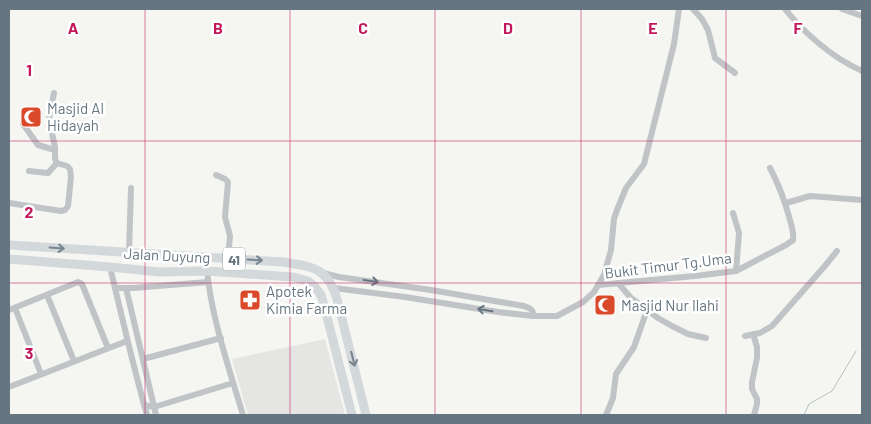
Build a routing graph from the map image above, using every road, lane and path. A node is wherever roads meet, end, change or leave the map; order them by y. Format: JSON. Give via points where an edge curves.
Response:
{"nodes":[{"id":1,"x":679,"y":9,"type":"edge"},
{"id":2,"x":693,"y":9,"type":"edge"},
{"id":3,"x":785,"y":9,"type":"edge"},
{"id":4,"x":842,"y":9,"type":"edge"},
{"id":5,"x":862,"y":16,"type":"edge"},
{"id":6,"x":862,"y":72,"type":"edge"},
{"id":7,"x":735,"y":73,"type":"dead end"},
{"id":8,"x":54,"y":93,"type":"dead end"},
{"id":9,"x":24,"y":124,"type":"dead end"},
{"id":10,"x":55,"y":150,"type":"junction"},
{"id":11,"x":57,"y":163,"type":"junction"},
{"id":12,"x":770,"y":168,"type":"dead end"},
{"id":13,"x":29,"y":171,"type":"dead end"},
{"id":14,"x":216,"y":175,"type":"dead end"},
{"id":15,"x":131,"y":188,"type":"dead end"},
{"id":16,"x":862,"y":200,"type":"edge"},
{"id":17,"x":786,"y":203,"type":"junction"},
{"id":18,"x":9,"y":204,"type":"edge"},
{"id":19,"x":733,"y":213,"type":"dead end"},
{"id":20,"x":9,"y":245,"type":"edge"},
{"id":21,"x":837,"y":251,"type":"dead end"},
{"id":22,"x":129,"y":253,"type":"junction"},
{"id":23,"x":148,"y":254,"type":"junction"},
{"id":24,"x":174,"y":255,"type":"junction"},
{"id":25,"x":9,"y":259,"type":"edge"},
{"id":26,"x":228,"y":259,"type":"junction"},
{"id":27,"x":110,"y":267,"type":"junction"},
{"id":28,"x":148,"y":271,"type":"junction"},
{"id":29,"x":207,"y":271,"type":"junction"},
{"id":30,"x":736,"y":271,"type":"junction"},
{"id":31,"x":174,"y":272,"type":"junction"},
{"id":32,"x":323,"y":273,"type":"junction"},
{"id":33,"x":208,"y":282,"type":"junction"},
{"id":34,"x":618,"y":283,"type":"junction"},
{"id":35,"x":598,"y":285,"type":"junction"},
{"id":36,"x":115,"y":288,"type":"junction"},
{"id":37,"x":126,"y":288,"type":"junction"},
{"id":38,"x":334,"y":288,"type":"junction"},
{"id":39,"x":47,"y":295,"type":"junction"},
{"id":40,"x":12,"y":309,"type":"edge"},
{"id":41,"x":647,"y":310,"type":"junction"},
{"id":42,"x":534,"y":316,"type":"junction"},
{"id":43,"x":754,"y":334,"type":"junction"},
{"id":44,"x":745,"y":336,"type":"dead end"},
{"id":45,"x":221,"y":338,"type":"junction"},
{"id":46,"x":706,"y":338,"type":"dead end"},
{"id":47,"x":127,"y":341,"type":"junction"},
{"id":48,"x":108,"y":348,"type":"junction"},
{"id":49,"x":143,"y":358,"type":"junction"},
{"id":50,"x":133,"y":360,"type":"junction"},
{"id":51,"x":74,"y":361,"type":"junction"},
{"id":52,"x":41,"y":374,"type":"junction"},
{"id":53,"x":233,"y":383,"type":"junction"},
{"id":54,"x":9,"y":387,"type":"edge"},
{"id":55,"x":144,"y":405,"type":"junction"},
{"id":56,"x":154,"y":407,"type":"junction"},
{"id":57,"x":146,"y":415,"type":"edge"},
{"id":58,"x":156,"y":415,"type":"edge"},
{"id":59,"x":243,"y":415,"type":"edge"},
{"id":60,"x":352,"y":415,"type":"edge"},
{"id":61,"x":366,"y":415,"type":"edge"},
{"id":62,"x":606,"y":415,"type":"edge"},
{"id":63,"x":754,"y":415,"type":"edge"}],
"edges":[{"from":1,"to":35,"type":"street","via":[[674,44],[644,164],[626,188],[617,210],[608,266]]},
{"from":2,"to":7,"type":"street","via":[[708,30],[715,58]]},
{"from":3,"to":6,"type":"street","via":[[804,31]]},
{"from":4,"to":5,"type":"street"},
{"from":8,"to":10,"type":"street","via":[[49,119]]},
{"from":9,"to":10,"type":"street","via":[[38,144]]},
{"from":10,"to":11,"type":"street"},
{"from":11,"to":13,"type":"street","via":[[48,173]]},
{"from":11,"to":18,"type":"street","via":[[70,169],[65,210]]},
{"from":12,"to":17,"type":"street","name":"Bukit Timur Tg.Uma"},
{"from":14,"to":26,"type":"street","via":[[228,182],[225,217],[230,236]]},
{"from":15,"to":22,"type":"street"},
{"from":16,"to":17,"type":"street","via":[[810,196]]},
{"from":17,"to":30,"type":"street","name":"Bukit Timur Tg.Uma","via":[[793,240]]},
{"from":19,"to":30,"type":"street","via":[[739,233]]},
{"from":20,"to":22,"type":"highway","name":"Jalan Duyung","number":"41","one_way":true},
{"from":21,"to":43,"type":"street","via":[[772,326]]},
{"from":22,"to":23,"type":"highway","name":"Jalan Duyung","number":"41"},
{"from":23,"to":24,"type":"highway","name":"Jalan Duyung","number":"41"},
{"from":23,"to":28,"type":"highway","via":[[157,262]]},
{"from":24,"to":26,"type":"highway","name":"Jalan Duyung","number":"41"},
{"from":24,"to":31,"type":"highway","via":[[165,263]]},
{"from":25,"to":27,"type":"highway","name":"Jalan Duyung","number":"41"},
{"from":26,"to":32,"type":"highway","name":"Jalan Duyung","number":"41","one_way":true,"via":[[298,264]]},
{"from":27,"to":28,"type":"highway","name":"Jalan Duyung","number":"41"},
{"from":27,"to":36,"type":"street"},
{"from":28,"to":31,"type":"highway","name":"Jalan Duyung","number":"41"},
{"from":29,"to":31,"type":"highway","name":"Jalan Duyung","number":"41"},
{"from":29,"to":33,"type":"street"},
{"from":29,"to":60,"type":"highway","name":"Jalan Duyung","number":"41","via":[[293,277],[317,289]]},
{"from":30,"to":34,"type":"street","name":"Bukit Timur Tg.Uma"},
{"from":32,"to":38,"type":"highway"},
{"from":32,"to":42,"type":"street","one_way":true,"via":[[524,306],[531,309]]},
{"from":33,"to":37,"type":"street"},
{"from":33,"to":45,"type":"street"},
{"from":34,"to":35,"type":"street","name":"Bukit Timur Tg.Uma"},
{"from":34,"to":41,"type":"street"},
{"from":35,"to":42,"type":"street","name":"Bukit Timur Tg.Uma","via":[[583,302],[564,313]]},
{"from":36,"to":37,"type":"street"},
{"from":36,"to":47,"type":"street"},
{"from":37,"to":49,"type":"street"},
{"from":42,"to":38,"type":"street","name":"Bukit Timur Tg.Uma","one_way":true},
{"from":38,"to":61,"type":"highway","one_way":true},
{"from":39,"to":40,"type":"street"},
{"from":39,"to":48,"type":"street","via":[[78,282],[82,284]]},
{"from":39,"to":51,"type":"street"},
{"from":40,"to":52,"type":"street"},
{"from":41,"to":46,"type":"street","via":[[688,334]]},
{"from":41,"to":62,"type":"street","via":[[634,347],[616,374],[613,398]]},
{"from":43,"to":44,"type":"street"},
{"from":43,"to":63,"type":"street","via":[[757,358],[752,389],[757,399]]},
{"from":45,"to":49,"type":"street"},
{"from":45,"to":53,"type":"street"},
{"from":47,"to":48,"type":"street"},
{"from":47,"to":50,"type":"street"},
{"from":48,"to":51,"type":"street"},
{"from":49,"to":50,"type":"street"},
{"from":49,"to":56,"type":"street"},
{"from":50,"to":55,"type":"street"},
{"from":51,"to":52,"type":"street"},
{"from":52,"to":54,"type":"street"},
{"from":53,"to":56,"type":"street"},
{"from":53,"to":59,"type":"street"},
{"from":55,"to":56,"type":"street"},
{"from":55,"to":57,"type":"street"},
{"from":56,"to":58,"type":"street"}]}
